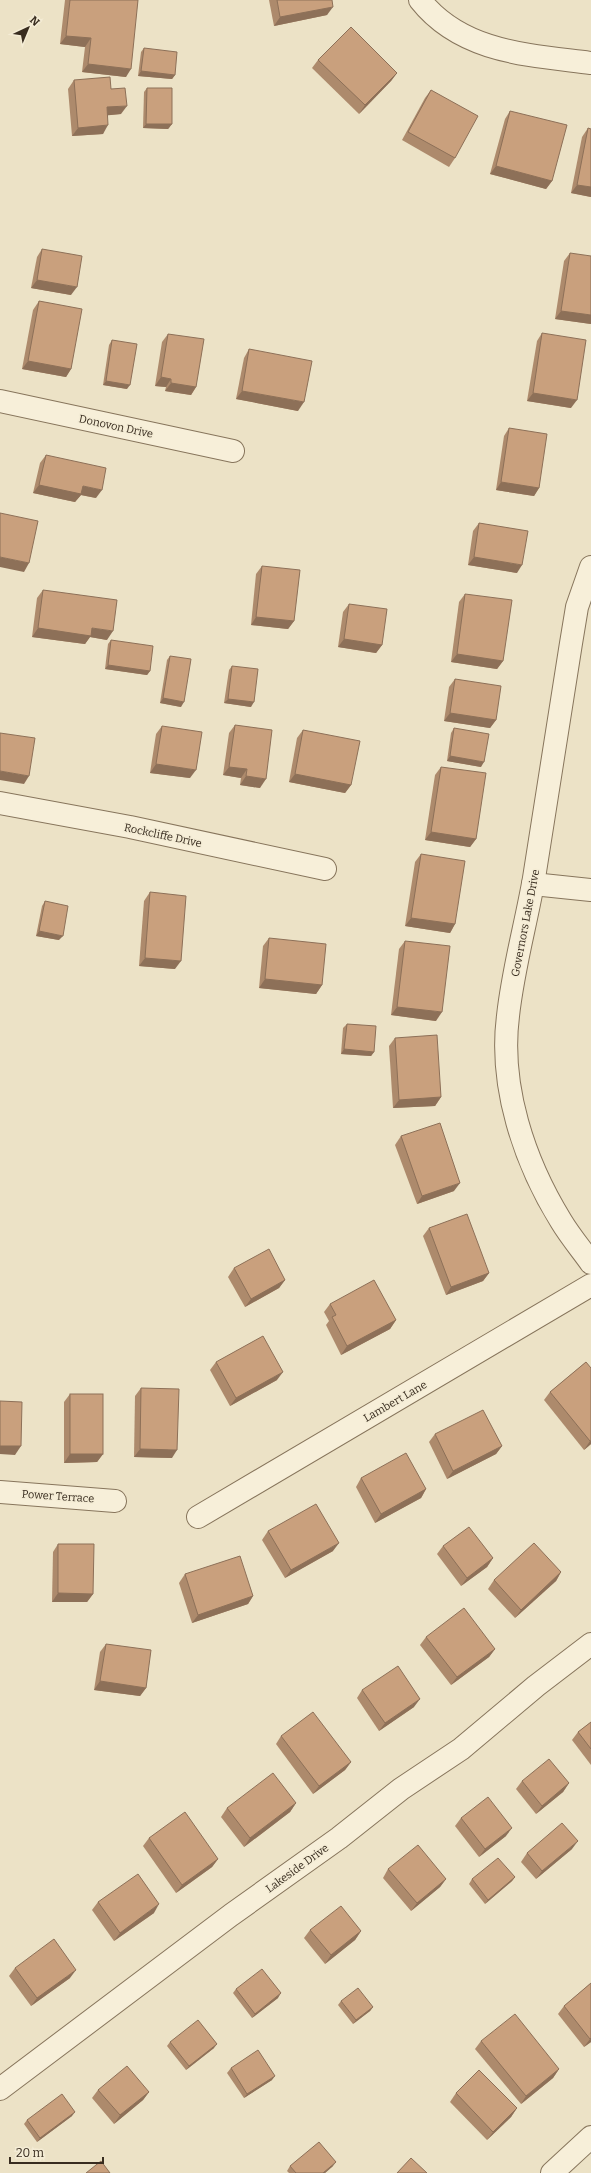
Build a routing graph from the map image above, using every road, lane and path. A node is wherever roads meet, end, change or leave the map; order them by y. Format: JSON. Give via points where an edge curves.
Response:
{"nodes":[{"id":1,"x":420,"y":0,"type":"edge"},
{"id":2,"x":591,"y":63,"type":"edge"},
{"id":3,"x":0,"y":401,"type":"edge"},
{"id":4,"x":233,"y":451,"type":"dead end"},
{"id":5,"x":591,"y":568,"type":"edge"},
{"id":6,"x":0,"y":802,"type":"edge"},
{"id":7,"x":325,"y":869,"type":"dead end"},
{"id":8,"x":533,"y":884,"type":"junction"},
{"id":9,"x":591,"y":890,"type":"edge"},
{"id":10,"x":591,"y":1263,"type":"edge"},
{"id":11,"x":591,"y":1285,"type":"edge"},
{"id":12,"x":0,"y":1492,"type":"edge"},
{"id":13,"x":115,"y":1501,"type":"dead end"},
{"id":14,"x":198,"y":1516,"type":"dead end"},
{"id":15,"x":591,"y":1644,"type":"edge"},
{"id":16,"x":0,"y":2089,"type":"edge"},
{"id":17,"x":591,"y":2137,"type":"edge"},
{"id":18,"x":552,"y":2173,"type":"edge"}],
"edges":[{"from":1,"to":2,"type":"street","via":[[447,26],[482,44],[514,53]]},
{"from":3,"to":4,"type":"street","name":"Donovon Drive"},
{"from":5,"to":8,"type":"street","name":"Governors Lake Drive","via":[[577,607]]},
{"from":6,"to":7,"type":"street","name":"Rockcliffe Drive"},
{"from":8,"to":9,"type":"street"},
{"from":8,"to":10,"type":"street","name":"Governors Lake Drive","via":[[507,1017],[511,1089],[520,1131],[544,1191]]},
{"from":11,"to":14,"type":"street","name":"Lambert Lane"},
{"from":12,"to":13,"type":"street","name":"Power Terrace"},
{"from":15,"to":16,"type":"street","name":"Lakeside Drive","via":[[460,1749],[401,1789]]},
{"from":17,"to":18,"type":"street"}]}
